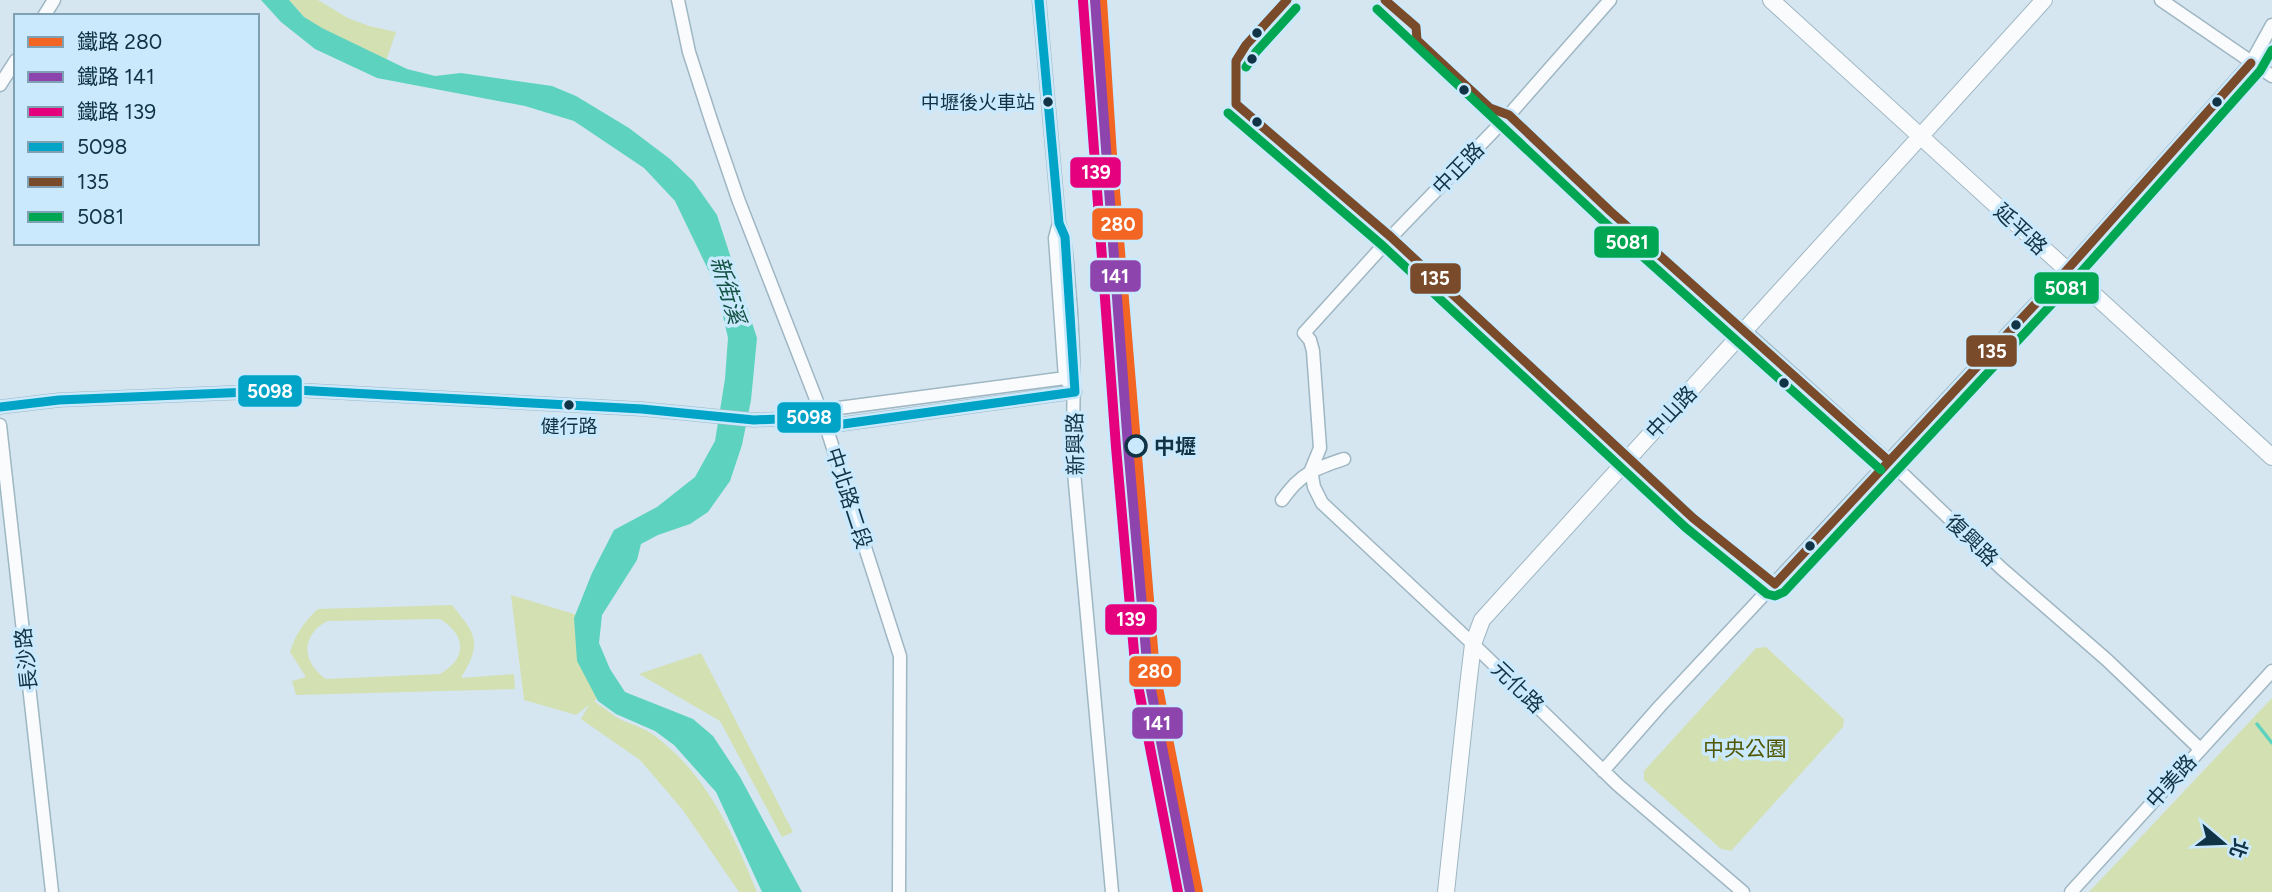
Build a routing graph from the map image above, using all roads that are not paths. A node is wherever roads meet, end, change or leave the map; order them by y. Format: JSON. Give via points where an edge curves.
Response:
{"nodes":[{"id":1,"x":678,"y":0,"type":"edge"},
{"id":2,"x":1039,"y":0,"type":"edge"},
{"id":3,"x":1610,"y":0,"type":"edge"},
{"id":4,"x":1771,"y":0,"type":"edge"},
{"id":5,"x":2044,"y":0,"type":"edge"},
{"id":6,"x":2161,"y":0,"type":"edge"},
{"id":7,"x":2272,"y":25,"type":"edge"},
{"id":8,"x":14,"y":63,"type":"edge"},
{"id":9,"x":2251,"y":63,"type":"junction"},
{"id":10,"x":2272,"y":76,"type":"edge"},
{"id":11,"x":0,"y":85,"type":"edge"},
{"id":12,"x":1922,"y":137,"type":"junction"},
{"id":13,"x":1059,"y":223,"type":"junction"},
{"id":14,"x":2066,"y":271,"type":"junction"},
{"id":15,"x":1745,"y":331,"type":"junction"},
{"id":16,"x":1069,"y":377,"type":"junction"},
{"id":17,"x":1075,"y":392,"type":"junction"},
{"id":18,"x":0,"y":407,"type":"edge"},
{"id":19,"x":823,"y":417,"type":"junction"},
{"id":20,"x":0,"y":425,"type":"edge"},
{"id":21,"x":2272,"y":457,"type":"edge"},
{"id":22,"x":1343,"y":459,"type":"dead end"},
{"id":23,"x":1889,"y":461,"type":"junction"},
{"id":24,"x":1311,"y":470,"type":"junction"},
{"id":25,"x":1282,"y":500,"type":"dead end"},
{"id":26,"x":1474,"y":644,"type":"junction"},
{"id":27,"x":2272,"y":671,"type":"edge"},
{"id":28,"x":2200,"y":749,"type":"junction"},
{"id":29,"x":1603,"y":771,"type":"junction"},
{"id":30,"x":52,"y":892,"type":"edge"},
{"id":31,"x":899,"y":892,"type":"edge"},
{"id":32,"x":1112,"y":892,"type":"edge"},
{"id":33,"x":1446,"y":892,"type":"edge"},
{"id":34,"x":1743,"y":892,"type":"edge"},
{"id":35,"x":2071,"y":892,"type":"edge"}],
"edges":[{"from":1,"to":19,"type":"street","name":"中北路二段","via":[[689,52],[738,199]]},
{"from":2,"to":13,"type":"street"},
{"from":3,"to":24,"type":"street","name":"中正路","via":[[1304,333],[1313,351],[1320,426],[1320,448]]},
{"from":4,"to":12,"type":"main road","name":"延平路"},
{"from":5,"to":12,"type":"main road","name":"中山路"},
{"from":6,"to":9,"type":"street"},
{"from":7,"to":9,"type":"street"},
{"from":8,"to":11,"type":"street"},
{"from":9,"to":10,"type":"street"},
{"from":9,"to":14,"type":"street"},
{"from":12,"to":14,"type":"main road","name":"延平路"},
{"from":12,"to":15,"type":"main road","name":"中山路"},
{"from":13,"to":16,"type":"street","via":[[1055,238]]},
{"from":13,"to":16,"type":"street","via":[[1065,237],[1072,323]]},
{"from":14,"to":21,"type":"main road","name":"延平路"},
{"from":14,"to":23,"type":"street"},
{"from":15,"to":23,"type":"street","name":"復興路"},
{"from":15,"to":26,"type":"main road","name":"中山路","via":[[1512,585],[1482,620]]},
{"from":16,"to":17,"type":"street","name":"新興路"},
{"from":16,"to":19,"type":"street","via":[[831,409]]},
{"from":17,"to":19,"type":"street","via":[[868,422],[836,425]]},
{"from":17,"to":32,"type":"street","name":"新興路","via":[[1072,450]]},
{"from":18,"to":19,"type":"street","via":[[59,400],[296,390],[750,419]]},
{"from":19,"to":31,"type":"street","name":"中北路二段","via":[[900,656]]},
{"from":20,"to":30,"type":"street","name":"長沙路"},
{"from":22,"to":24,"type":"street"},
{"from":23,"to":28,"type":"street","name":"復興路"},
{"from":23,"to":29,"type":"street"},
{"from":24,"to":25,"type":"street","via":[[1294,482]]},
{"from":24,"to":26,"type":"street","name":"元化路","via":[[1322,503]]},
{"from":26,"to":29,"type":"street","name":"元化路"},
{"from":26,"to":33,"type":"main road","name":"中山路"},
{"from":27,"to":28,"type":"street","name":"中美路"},
{"from":28,"to":35,"type":"street","name":"中美路"},
{"from":29,"to":34,"type":"street","name":"元化路"}]}
